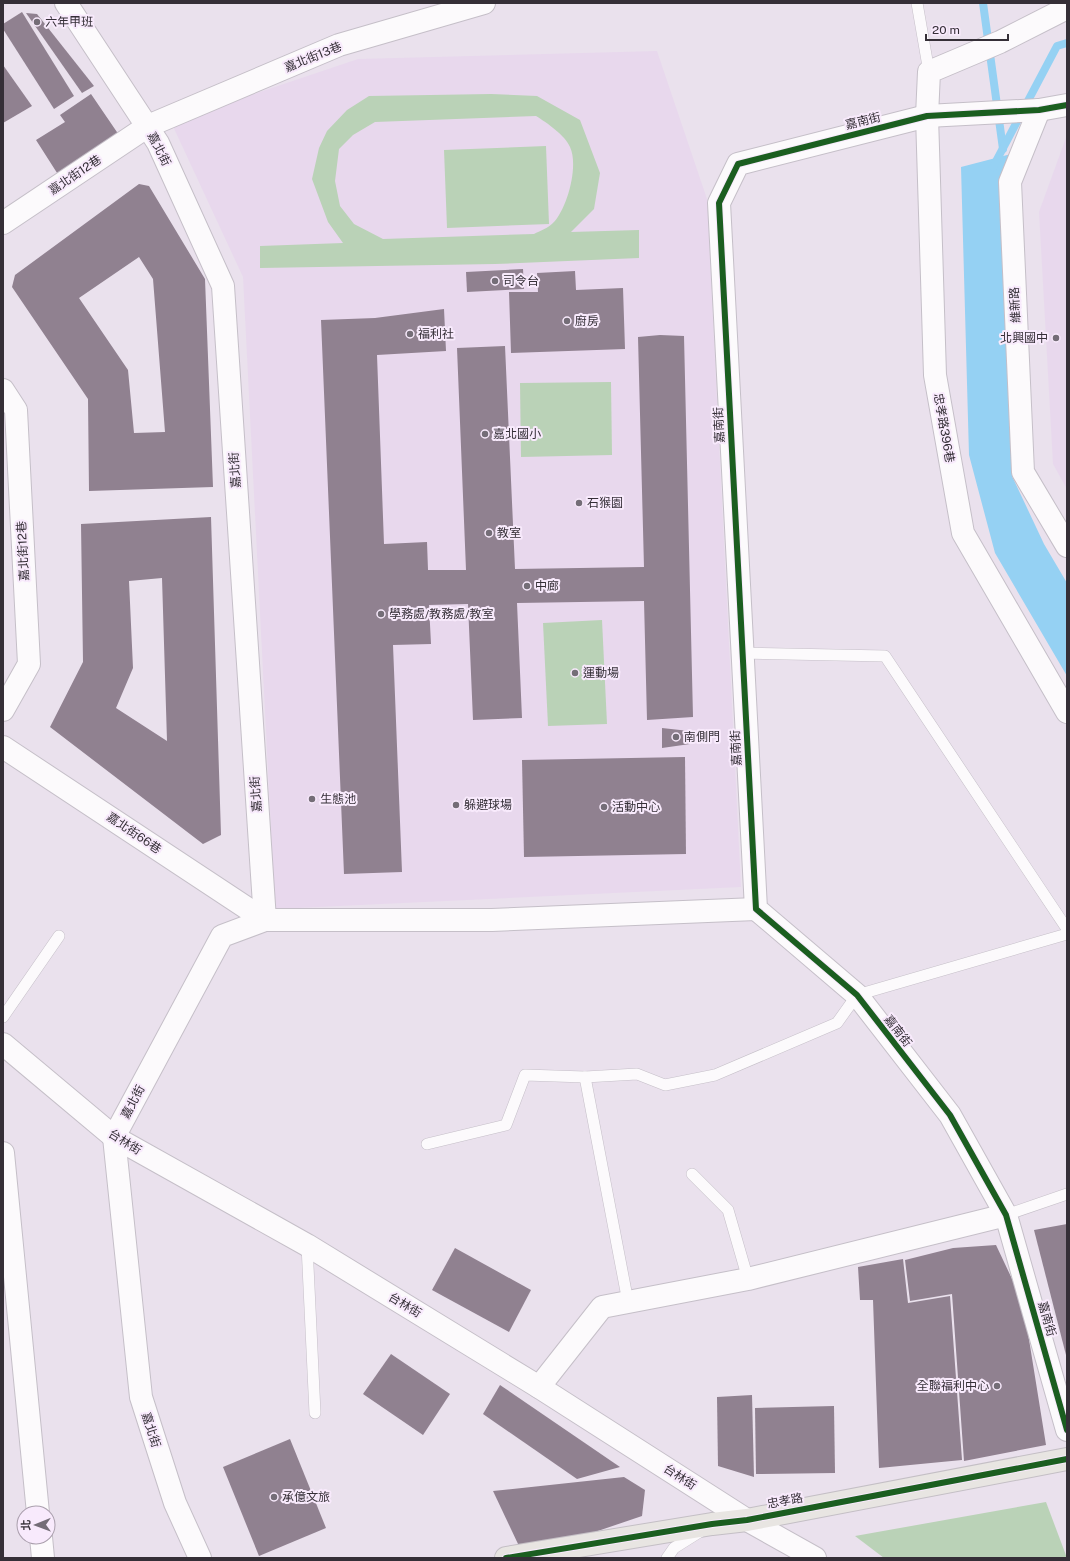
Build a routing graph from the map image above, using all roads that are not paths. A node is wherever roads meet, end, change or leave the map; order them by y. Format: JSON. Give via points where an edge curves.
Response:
{"nodes":[{"id":1,"x":66,"y":3,"type":"edge"},
{"id":2,"x":484,"y":3,"type":"edge"},
{"id":3,"x":917,"y":3,"type":"edge"},
{"id":4,"x":1067,"y":8,"type":"edge"},
{"id":5,"x":929,"y":72,"type":"junction"},
{"id":6,"x":1067,"y":105,"type":"edge"},
{"id":7,"x":1039,"y":110,"type":"junction"},
{"id":8,"x":927,"y":116,"type":"junction"},
{"id":9,"x":148,"y":126,"type":"junction"},
{"id":10,"x":3,"y":223,"type":"edge"},
{"id":11,"x":3,"y":390,"type":"edge"},
{"id":12,"x":1067,"y":546,"type":"edge"},
{"id":13,"x":742,"y":653,"type":"junction"},
{"id":14,"x":3,"y":710,"type":"edge"},
{"id":15,"x":1067,"y":712,"type":"edge"},
{"id":16,"x":3,"y":747,"type":"edge"},
{"id":17,"x":756,"y":909,"type":"junction"},
{"id":18,"x":265,"y":920,"type":"junction"},
{"id":19,"x":1067,"y":929,"type":"edge"},
{"id":20,"x":1067,"y":934,"type":"edge"},
{"id":21,"x":59,"y":936,"type":"dead end"},
{"id":22,"x":857,"y":995,"type":"junction"},
{"id":23,"x":3,"y":1017,"type":"edge"},
{"id":24,"x":3,"y":1044,"type":"edge"},
{"id":25,"x":585,"y":1077,"type":"junction"},
{"id":26,"x":114,"y":1137,"type":"junction"},
{"id":27,"x":427,"y":1144,"type":"dead end"},
{"id":28,"x":3,"y":1153,"type":"edge"},
{"id":29,"x":692,"y":1174,"type":"dead end"},
{"id":30,"x":1067,"y":1194,"type":"edge"},
{"id":31,"x":1006,"y":1215,"type":"junction"},
{"id":32,"x":307,"y":1245,"type":"junction"},
{"id":33,"x":748,"y":1279,"type":"junction"},
{"id":34,"x":628,"y":1302,"type":"junction"},
{"id":35,"x":539,"y":1387,"type":"junction"},
{"id":36,"x":315,"y":1413,"type":"dead end"},
{"id":37,"x":1067,"y":1430,"type":"edge"},
{"id":38,"x":1067,"y":1458,"type":"edge"},
{"id":39,"x":37,"y":1505,"type":"edge"},
{"id":40,"x":747,"y":1520,"type":"junction"},
{"id":41,"x":712,"y":1524,"type":"junction"},
{"id":42,"x":41,"y":1545,"type":"edge"},
{"id":43,"x":43,"y":1558,"type":"edge"},
{"id":44,"x":200,"y":1558,"type":"edge"},
{"id":45,"x":506,"y":1558,"type":"edge"},
{"id":46,"x":667,"y":1558,"type":"edge"},
{"id":47,"x":815,"y":1558,"type":"edge"}],
"edges":[{"from":1,"to":9,"type":"street","name":"嘉北街"},
{"from":2,"to":9,"type":"street","name":"嘉北街13巷","via":[[339,45]]},
{"from":3,"to":5,"type":"lane"},
{"from":4,"to":5,"type":"street","via":[[1000,42]]},
{"from":5,"to":8,"type":"street","name":"忠孝路396巷"},
{"from":6,"to":7,"type":"street"},
{"from":7,"to":8,"type":"street","name":"嘉南街"},
{"from":7,"to":12,"type":"street","name":"維新路","via":[[1010,182],[1023,472]]},
{"from":8,"to":13,"type":"street","name":"嘉南街","via":[[738,164],[719,203]]},
{"from":8,"to":15,"type":"street","name":"忠孝路396巷","via":[[935,375],[963,533]]},
{"from":9,"to":10,"type":"street","name":"嘉北街12巷"},
{"from":9,"to":18,"type":"street","name":"嘉北街","via":[[223,286]]},
{"from":11,"to":14,"type":"street","name":"嘉北街12巷","via":[[16,410],[29,664]]},
{"from":13,"to":17,"type":"street","name":"嘉南街"},
{"from":13,"to":19,"type":"lane","via":[[885,656]]},
{"from":16,"to":18,"type":"street","name":"嘉北街66巷"},
{"from":17,"to":18,"type":"street","via":[[492,920]]},
{"from":17,"to":22,"type":"street","name":"嘉南街"},
{"from":18,"to":26,"type":"street","name":"嘉北街","via":[[222,936]]},
{"from":20,"to":22,"type":"lane"},
{"from":21,"to":23,"type":"lane"},
{"from":22,"to":25,"type":"lane","via":[[837,1023],[716,1075],[665,1085],[637,1074]]},
{"from":22,"to":31,"type":"street","name":"嘉南街","via":[[950,1115]]},
{"from":24,"to":26,"type":"street","name":"台林街"},
{"from":25,"to":27,"type":"lane","via":[[525,1075],[506,1126]]},
{"from":25,"to":34,"type":"lane"},
{"from":26,"to":32,"type":"street","name":"台林街"},
{"from":26,"to":44,"type":"street","name":"嘉北街","via":[[141,1397],[175,1503]]},
{"from":28,"to":39,"type":"street"},
{"from":29,"to":33,"type":"lane","via":[[728,1210]]},
{"from":30,"to":31,"type":"lane"},
{"from":31,"to":33,"type":"street"},
{"from":31,"to":37,"type":"street","name":"嘉南街"},
{"from":32,"to":35,"type":"street","name":"台林街"},
{"from":32,"to":36,"type":"lane"},
{"from":33,"to":34,"type":"street"},
{"from":34,"to":35,"type":"street","via":[[602,1308]]},
{"from":35,"to":40,"type":"street","name":"台林街"},
{"from":38,"to":40,"type":"main road","name":"忠孝路"},
{"from":40,"to":41,"type":"main road","name":"忠孝路"},
{"from":40,"to":47,"type":"street","name":"台林街"},
{"from":41,"to":45,"type":"main road","name":"忠孝路"},
{"from":41,"to":46,"type":"lane","name":"忠孝路","via":[[674,1548]]},
{"from":42,"to":43,"type":"street"}]}
